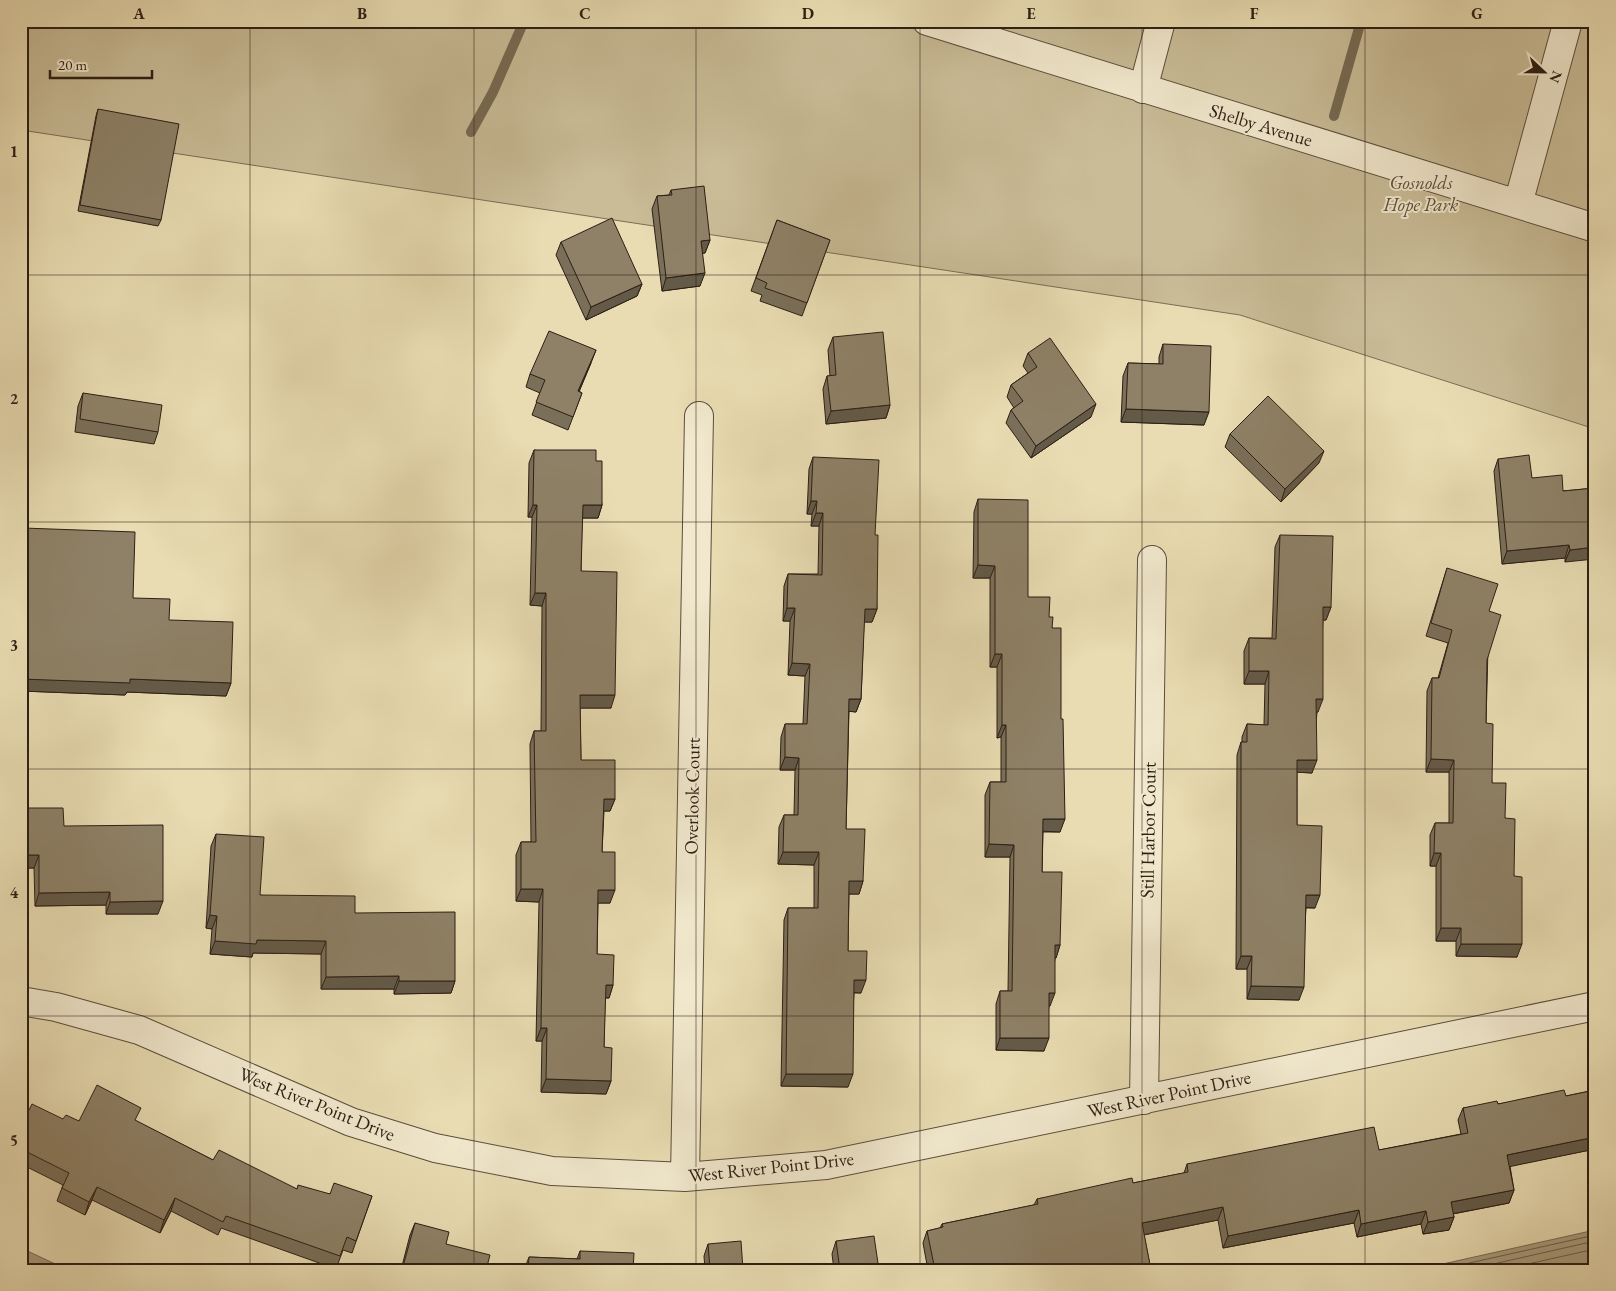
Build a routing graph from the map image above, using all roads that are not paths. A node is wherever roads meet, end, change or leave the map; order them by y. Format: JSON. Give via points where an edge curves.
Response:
{"nodes":[{"id":1,"x":927,"y":21,"type":"edge"},
{"id":2,"x":1161,"y":21,"type":"edge"},
{"id":3,"x":1568,"y":21,"type":"edge"},
{"id":4,"x":1143,"y":90,"type":"junction"},
{"id":5,"x":1518,"y":204,"type":"junction"},
{"id":6,"x":1595,"y":228,"type":"edge"},
{"id":7,"x":699,"y":416,"type":"dead end"},
{"id":8,"x":1152,"y":560,"type":"dead end"},
{"id":9,"x":21,"y":1002,"type":"edge"},
{"id":10,"x":1595,"y":1006,"type":"edge"},
{"id":11,"x":1144,"y":1100,"type":"junction"},
{"id":12,"x":685,"y":1177,"type":"junction"}],
"edges":[{"from":1,"to":4,"type":"street","name":"Shelby Avenue"},
{"from":2,"to":4,"type":"street"},
{"from":3,"to":5,"type":"street"},
{"from":4,"to":5,"type":"street","name":"Shelby Avenue"},
{"from":5,"to":6,"type":"street","name":"Shelby Avenue"},
{"from":7,"to":12,"type":"street","name":"Overlook Court"},
{"from":8,"to":11,"type":"street","name":"Still Harbor Court"},
{"from":9,"to":12,"type":"street","name":"West River Point Drive","via":[[56,1007],[140,1030],[351,1122],[435,1148],[552,1171]]},
{"from":10,"to":11,"type":"street","name":"West River Point Drive"},
{"from":11,"to":12,"type":"street","name":"West River Point Drive","via":[[826,1165]]}]}
